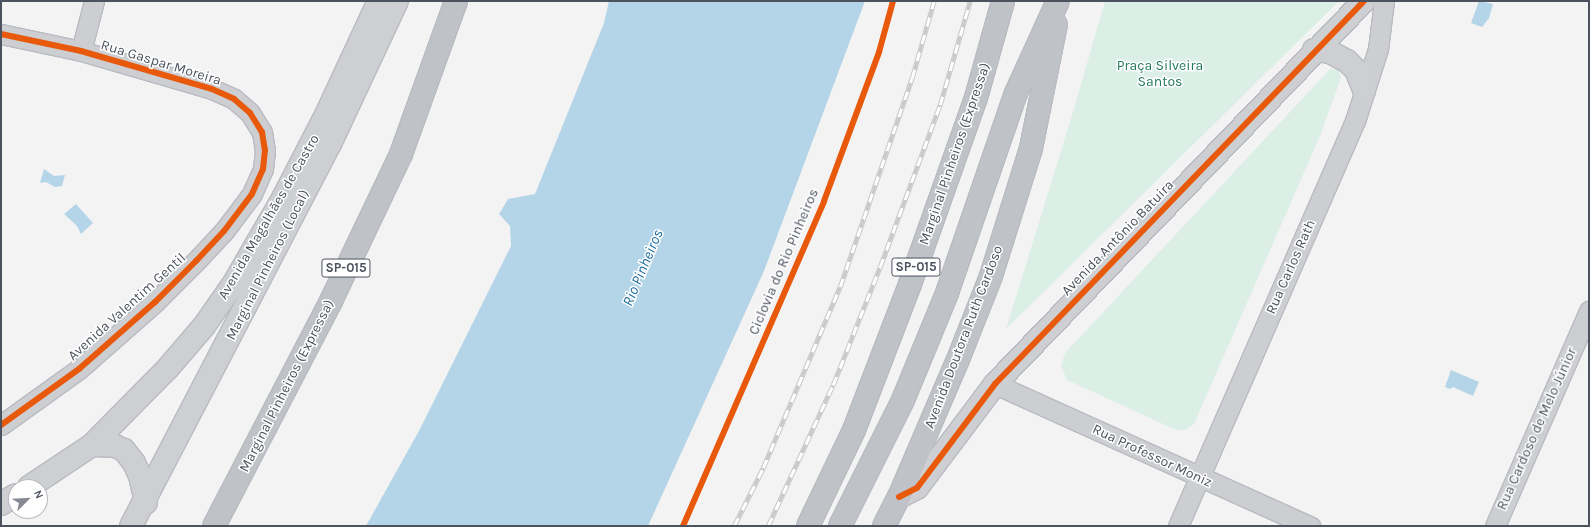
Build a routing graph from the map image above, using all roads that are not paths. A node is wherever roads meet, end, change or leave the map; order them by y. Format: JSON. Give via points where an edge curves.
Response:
{"nodes":[{"id":1,"x":94,"y":1,"type":"edge"},
{"id":2,"x":379,"y":1,"type":"edge"},
{"id":3,"x":397,"y":1,"type":"edge"},
{"id":4,"x":456,"y":1,"type":"edge"},
{"id":5,"x":1003,"y":1,"type":"edge"},
{"id":6,"x":1059,"y":1,"type":"edge"},
{"id":7,"x":1364,"y":1,"type":"edge"},
{"id":8,"x":1384,"y":1,"type":"edge"},
{"id":9,"x":1,"y":34,"type":"edge"},
{"id":10,"x":1314,"y":50,"type":"junction"},
{"id":11,"x":81,"y":51,"type":"junction"},
{"id":12,"x":1364,"y":90,"type":"junction"},
{"id":13,"x":263,"y":168,"type":"joint"},
{"id":14,"x":1589,"y":311,"type":"edge"},
{"id":15,"x":996,"y":384,"type":"junction"},
{"id":16,"x":1,"y":425,"type":"edge"},
{"id":17,"x":92,"y":445,"type":"junction"},
{"id":18,"x":1199,"y":478,"type":"junction"},
{"id":19,"x":40,"y":479,"type":"edge"},
{"id":20,"x":899,"y":497,"type":"junction"},
{"id":21,"x":146,"y":502,"type":"junction"},
{"id":22,"x":131,"y":526,"type":"edge"},
{"id":23,"x":214,"y":526,"type":"edge"},
{"id":24,"x":808,"y":526,"type":"edge"},
{"id":25,"x":840,"y":526,"type":"edge"},
{"id":26,"x":884,"y":526,"type":"edge"},
{"id":27,"x":1178,"y":526,"type":"edge"},
{"id":28,"x":1310,"y":526,"type":"edge"},
{"id":29,"x":1496,"y":526,"type":"edge"}],
"edges":[{"from":1,"to":11,"type":"street"},
{"from":2,"to":17,"type":"main road","name":"Avenida Magalhães de Castro","via":[[326,115],[234,283],[204,326],[168,368]]},
{"from":3,"to":21,"type":"main road","name":"Marginal Pinheiros (Local)","via":[[330,144]]},
{"from":4,"to":23,"type":"highway","name":"Marginal Pinheiros (Expressa)","number":"SP-015","via":[[401,154],[331,302]]},
{"from":5,"to":24,"type":"highway","name":"Marginal Pinheiros (Expressa)","number":"SP-015","via":[[976,98],[910,284],[854,430]]},
{"from":6,"to":20,"type":"highway","name":"Avenida Doutora Ruth Cardoso","via":[[1031,148],[991,276]]},
{"from":6,"to":25,"type":"highway","via":[[1016,93],[947,294],[903,400]]},
{"from":7,"to":10,"type":"main road","name":"Avenida Antônio Batuira"},
{"from":8,"to":12,"type":"street","name":"Rua Carlos Rath","via":[[1378,49]]},
{"from":9,"to":11,"type":"street","name":"Rua Gaspar Moreira"},
{"from":10,"to":12,"type":"main road","via":[[1330,52],[1347,61],[1356,70]]},
{"from":10,"to":15,"type":"main road","name":"Avenida Antônio Batuira"},
{"from":11,"to":13,"type":"street","name":"Rua Gaspar Moreira","via":[[212,89],[234,100],[250,113],[262,132],[265,150]]},
{"from":12,"to":18,"type":"street","name":"Rua Carlos Rath","via":[[1355,121]]},
{"from":13,"to":16,"type":"street","name":"Avenida Valentim Gentil","via":[[252,194],[224,231],[155,302],[78,369]]},
{"from":14,"to":29,"type":"street","name":"Rua Cardoso de Melo Júnior"},
{"from":15,"to":18,"type":"street","name":"Rua Professor Moniz"},
{"from":15,"to":20,"type":"main road","name":"Avenida Antônio Batuira","via":[[916,488]]},
{"from":17,"to":19,"type":"main road"},
{"from":17,"to":21,"type":"main road","via":[[115,446],[124,450],[140,476]]},
{"from":18,"to":27,"type":"street","name":"Rua Carlos Rath"},
{"from":18,"to":28,"type":"street","name":"Rua Professor Moniz"},
{"from":20,"to":26,"type":"highway","name":"Avenida Doutora Ruth Cardoso"},
{"from":21,"to":22,"type":"main road","name":"Marginal Pinheiros (Local)"}]}
